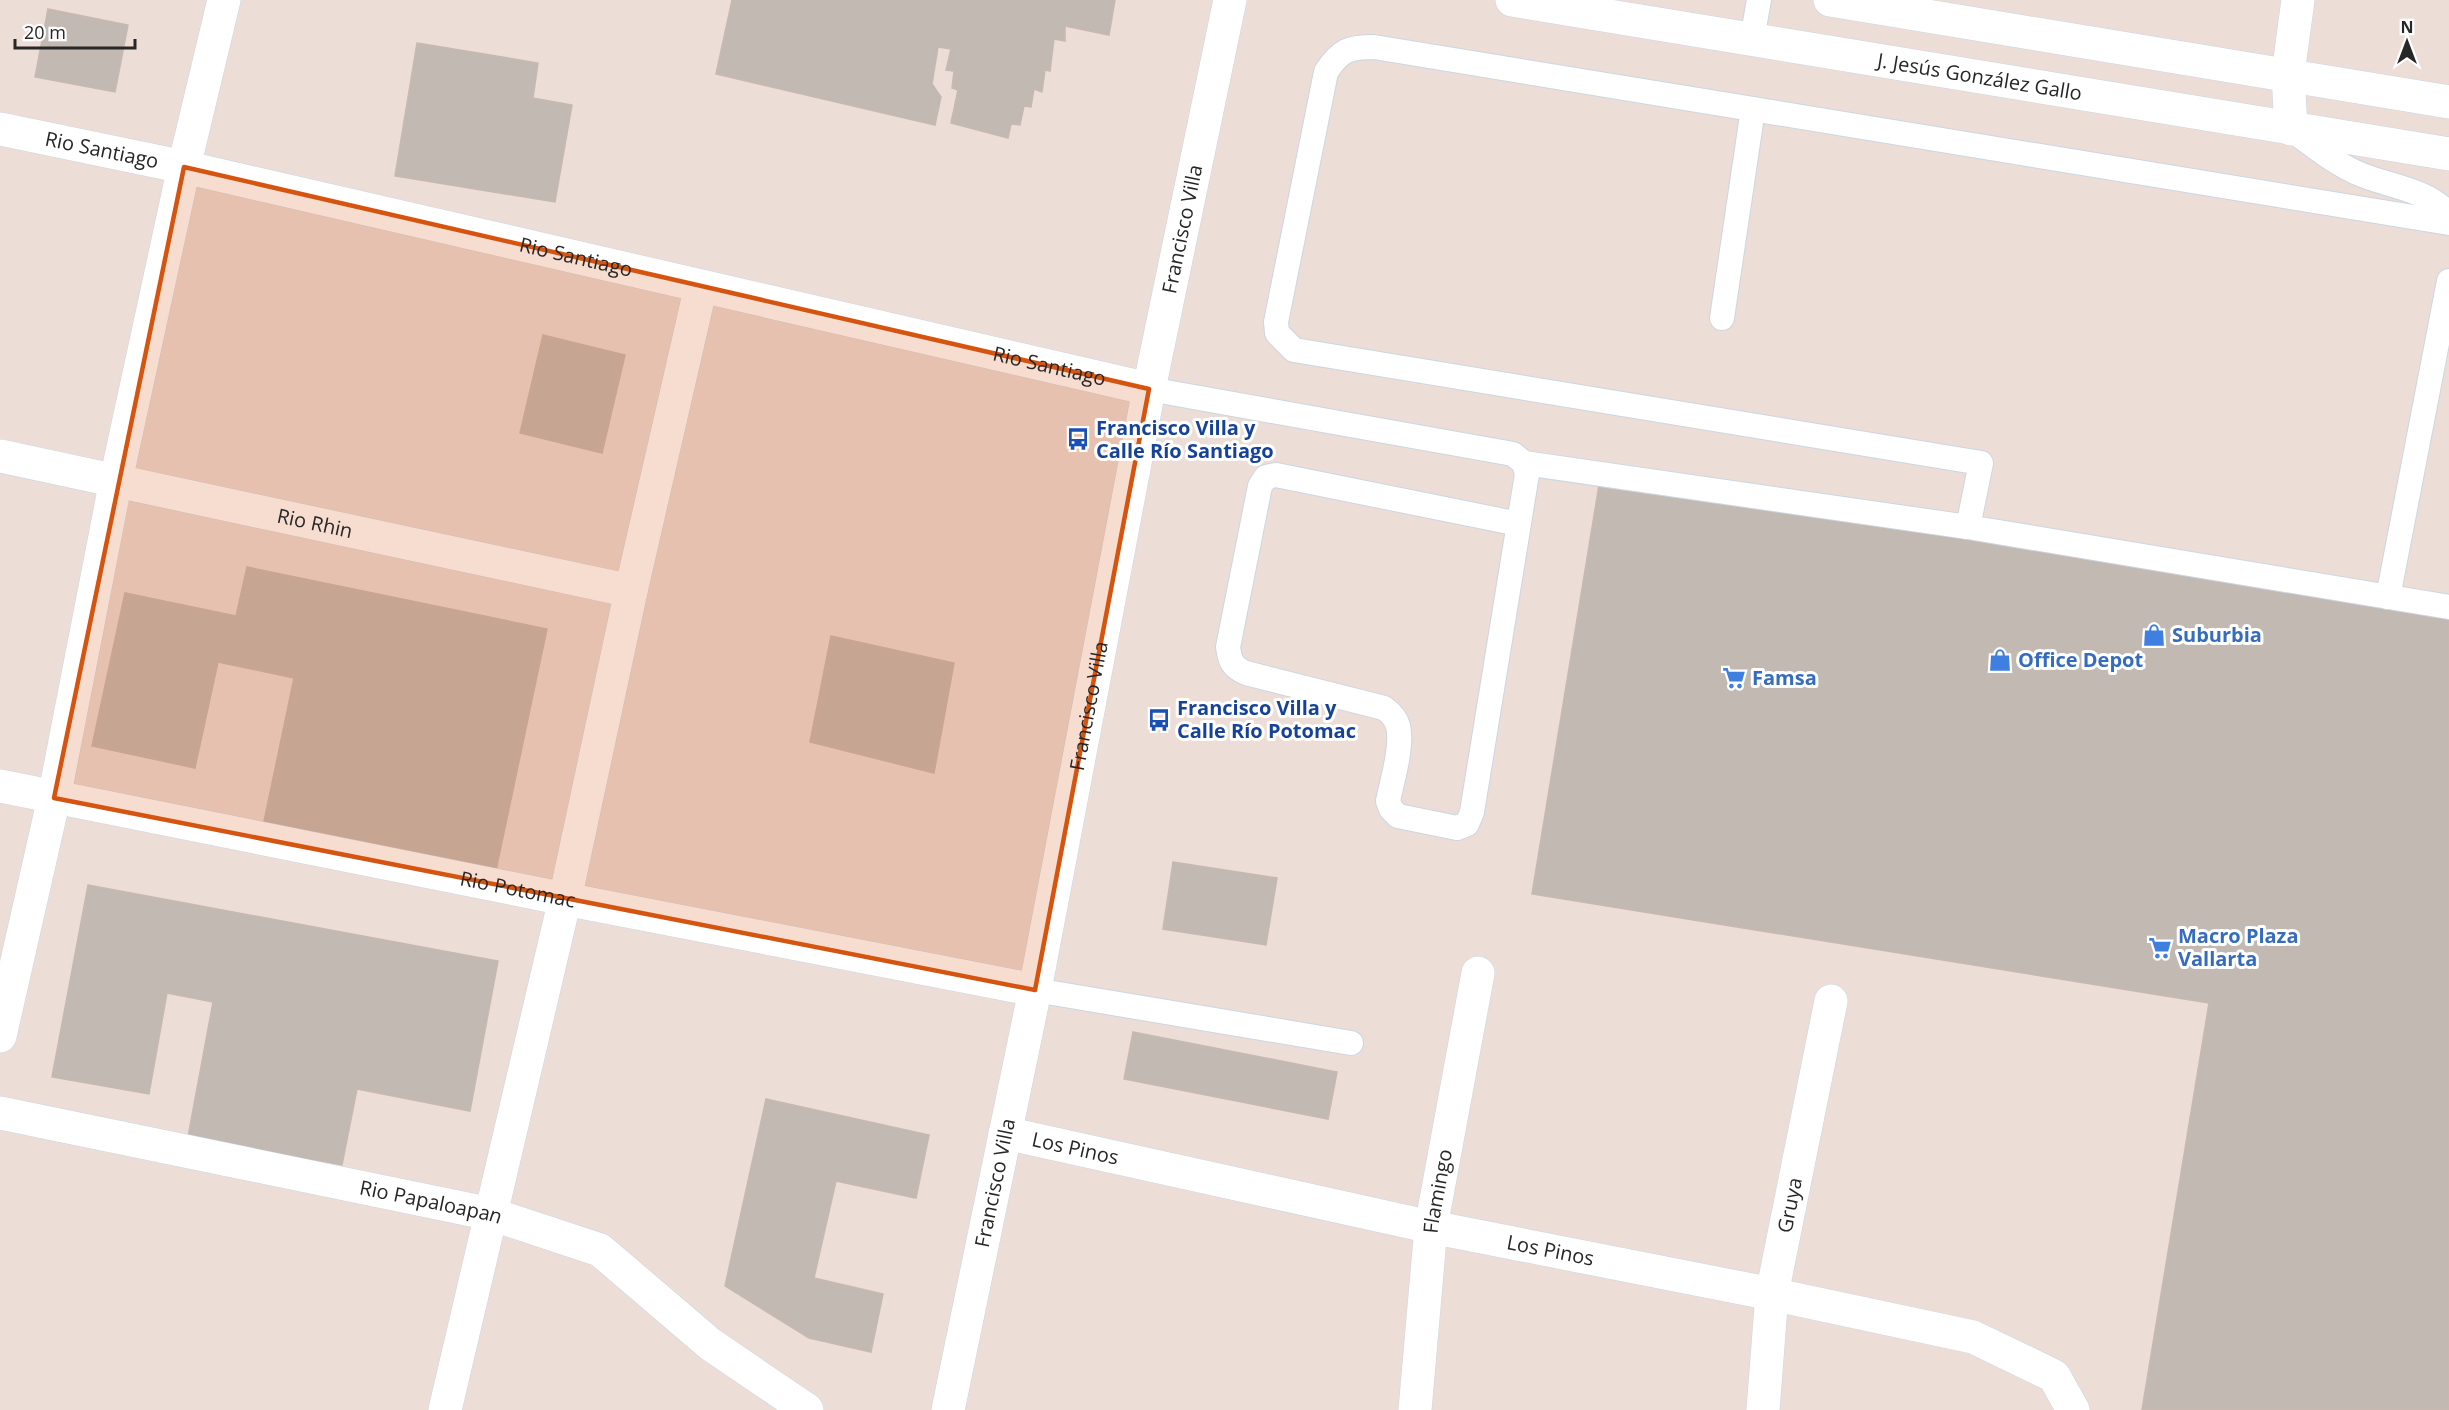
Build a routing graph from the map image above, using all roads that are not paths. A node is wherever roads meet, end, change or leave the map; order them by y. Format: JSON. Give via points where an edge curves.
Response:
{"nodes":[{"id":1,"x":224,"y":0,"type":"edge"},
{"id":2,"x":1230,"y":0,"type":"edge"},
{"id":3,"x":1512,"y":0,"type":"edge"},
{"id":4,"x":1759,"y":0,"type":"edge"},
{"id":5,"x":1830,"y":0,"type":"edge"},
{"id":6,"x":2298,"y":0,"type":"edge"},
{"id":7,"x":1752,"y":39,"type":"junction"},
{"id":8,"x":2288,"y":74,"type":"junction"},
{"id":9,"x":2449,"y":102,"type":"edge"},
{"id":10,"x":1753,"y":109,"type":"junction"},
{"id":11,"x":0,"y":129,"type":"edge"},
{"id":12,"x":2290,"y":129,"type":"junction"},
{"id":13,"x":2449,"y":154,"type":"edge"},
{"id":14,"x":184,"y":167,"type":"junction"},
{"id":15,"x":2449,"y":214,"type":"edge"},
{"id":16,"x":2449,"y":223,"type":"edge"},
{"id":17,"x":2449,"y":281,"type":"edge"},
{"id":18,"x":701,"y":286,"type":"junction"},
{"id":19,"x":1722,"y":318,"type":"dead end"},
{"id":20,"x":1149,"y":389,"type":"junction"},
{"id":21,"x":0,"y":456,"type":"edge"},
{"id":22,"x":1524,"y":463,"type":"junction"},
{"id":23,"x":116,"y":480,"type":"junction"},
{"id":24,"x":1519,"y":524,"type":"junction"},
{"id":25,"x":1968,"y":527,"type":"junction"},
{"id":26,"x":631,"y":591,"type":"junction"},
{"id":27,"x":2388,"y":597,"type":"junction"},
{"id":28,"x":2449,"y":608,"type":"edge"},
{"id":29,"x":0,"y":786,"type":"edge"},
{"id":30,"x":54,"y":798,"type":"junction"},
{"id":31,"x":565,"y":900,"type":"junction"},
{"id":32,"x":1478,"y":973,"type":"dead end"},
{"id":33,"x":1035,"y":990,"type":"junction"},
{"id":34,"x":1831,"y":1001,"type":"dead end"},
{"id":35,"x":0,"y":1036,"type":"edge"},
{"id":36,"x":1351,"y":1043,"type":"dead end"},
{"id":37,"x":0,"y":1113,"type":"edge"},
{"id":38,"x":1005,"y":1133,"type":"junction"},
{"id":39,"x":491,"y":1214,"type":"junction"},
{"id":40,"x":1431,"y":1227,"type":"junction"},
{"id":41,"x":1772,"y":1294,"type":"junction"},
{"id":42,"x":445,"y":1410,"type":"edge"},
{"id":43,"x":807,"y":1410,"type":"edge"},
{"id":44,"x":948,"y":1410,"type":"edge"},
{"id":45,"x":1415,"y":1410,"type":"edge"},
{"id":46,"x":1763,"y":1410,"type":"edge"},
{"id":47,"x":2073,"y":1410,"type":"edge"}],
"edges":[{"from":1,"to":14,"type":"street"},
{"from":2,"to":20,"type":"street","name":"Francisco Villa"},
{"from":3,"to":7,"type":"street","name":"J. Jesús González Gallo"},
{"from":4,"to":7,"type":"lane"},
{"from":5,"to":8,"type":"street"},
{"from":6,"to":8,"type":"street"},
{"from":7,"to":12,"type":"street","name":"J. Jesús González Gallo"},
{"from":8,"to":9,"type":"street"},
{"from":8,"to":12,"type":"street"},
{"from":10,"to":16,"type":"lane"},
{"from":10,"to":19,"type":"lane"},
{"from":10,"to":25,"type":"lane","via":[[1374,47],[1354,47],[1335,57],[1326,72],[1276,322],[1277,333],[1293,350],[1981,463]]},
{"from":11,"to":14,"type":"street","name":"Rio Santiago"},
{"from":12,"to":13,"type":"street","name":"J. Jesús González Gallo"},
{"from":12,"to":15,"type":"lane","via":[[2356,172],[2414,190]]},
{"from":14,"to":18,"type":"street","name":"Rio Santiago"},
{"from":14,"to":23,"type":"street"},
{"from":17,"to":27,"type":"lane"},
{"from":18,"to":20,"type":"street","name":"Rio Santiago"},
{"from":18,"to":26,"type":"street"},
{"from":20,"to":22,"type":"lane","via":[[1513,454]]},
{"from":20,"to":33,"type":"street","name":"Francisco Villa"},
{"from":21,"to":23,"type":"street","name":"Rio Rhin"},
{"from":22,"to":24,"type":"lane","via":[[1527,474]]},
{"from":22,"to":25,"type":"lane"},
{"from":23,"to":26,"type":"street","name":"Rio Rhin"},
{"from":23,"to":30,"type":"street"},
{"from":24,"to":24,"type":"lane","via":[[1467,824],[1457,828],[1398,816],[1391,809],[1388,801],[1399,740],[1394,716],[1384,708],[1246,673],[1231,663],[1228,646],[1260,486],[1266,477],[1276,475]]},
{"from":25,"to":27,"type":"lane"},
{"from":26,"to":31,"type":"street"},
{"from":27,"to":28,"type":"lane"},
{"from":29,"to":30,"type":"street","name":"Rio Potomac"},
{"from":30,"to":31,"type":"street","name":"Rio Potomac"},
{"from":30,"to":35,"type":"street"},
{"from":31,"to":33,"type":"street","name":"Rio Potomac"},
{"from":31,"to":39,"type":"street"},
{"from":32,"to":40,"type":"street","name":"Flamingo"},
{"from":33,"to":36,"type":"lane"},
{"from":33,"to":38,"type":"street","name":"Francisco Villa"},
{"from":34,"to":41,"type":"street","name":"Gruya"},
{"from":37,"to":39,"type":"street","name":"Rio Papaloapan"},
{"from":38,"to":40,"type":"street","name":"Los Pinos"},
{"from":38,"to":44,"type":"street","name":"Francisco Villa"},
{"from":39,"to":42,"type":"street"},
{"from":39,"to":43,"type":"street","name":"Rio Papaloapan","via":[[600,1250],[710,1344]]},
{"from":40,"to":41,"type":"street","name":"Los Pinos"},
{"from":40,"to":45,"type":"street","name":"Flamingo"},
{"from":41,"to":46,"type":"street","name":"Gruya"},
{"from":41,"to":47,"type":"street","name":"Los Pinos","via":[[1973,1337],[2054,1376]]}]}
